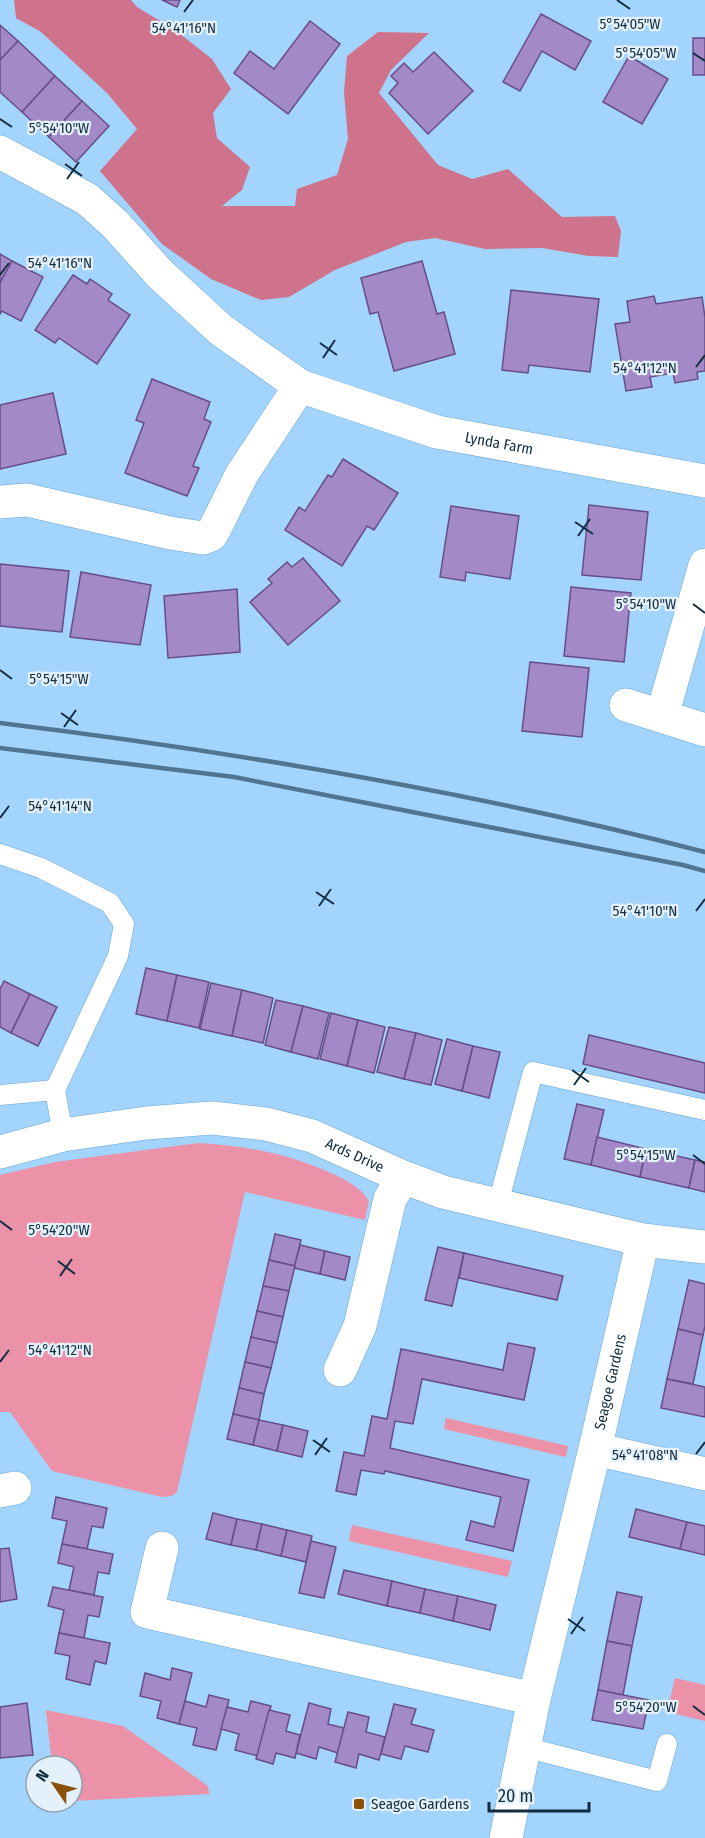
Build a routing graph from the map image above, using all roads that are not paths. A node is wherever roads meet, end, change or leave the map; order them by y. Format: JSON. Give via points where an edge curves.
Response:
{"nodes":[{"id":1,"x":0,"y":152,"type":"edge"},
{"id":2,"x":300,"y":386,"type":"junction"},
{"id":3,"x":705,"y":481,"type":"edge"},
{"id":4,"x":0,"y":502,"type":"edge"},
{"id":5,"x":705,"y":565,"type":"edge"},
{"id":6,"x":626,"y":705,"type":"dead end"},
{"id":7,"x":662,"y":716,"type":"junction"},
{"id":8,"x":705,"y":730,"type":"edge"},
{"id":9,"x":0,"y":854,"type":"edge"},
{"id":10,"x":55,"y":1090,"type":"junction"},
{"id":11,"x":0,"y":1095,"type":"edge"},
{"id":12,"x":705,"y":1110,"type":"edge"},
{"id":13,"x":63,"y":1135,"type":"junction"},
{"id":14,"x":0,"y":1152,"type":"edge"},
{"id":15,"x":403,"y":1177,"type":"junction"},
{"id":16,"x":498,"y":1204,"type":"junction"},
{"id":17,"x":643,"y":1239,"type":"junction"},
{"id":18,"x":705,"y":1247,"type":"edge"},
{"id":19,"x":340,"y":1370,"type":"dead end"},
{"id":20,"x":595,"y":1449,"type":"junction"},
{"id":21,"x":705,"y":1474,"type":"edge"},
{"id":22,"x":162,"y":1548,"type":"dead end"},
{"id":23,"x":534,"y":1699,"type":"junction"},
{"id":24,"x":667,"y":1744,"type":"dead end"},
{"id":25,"x":524,"y":1747,"type":"junction"},
{"id":26,"x":506,"y":1838,"type":"edge"}],
"edges":[{"from":1,"to":2,"type":"street","name":"Lynda Farm","via":[[87,199],[221,330]]},
{"from":2,"to":3,"type":"street","name":"Lynda Farm","via":[[437,432]]},
{"from":2,"to":4,"type":"street","via":[[242,474],[215,528],[203,538],[27,500]]},
{"from":5,"to":7,"type":"street"},
{"from":6,"to":7,"type":"street"},
{"from":7,"to":8,"type":"street"},
{"from":9,"to":10,"type":"lane","via":[[41,868],[110,903],[124,924],[118,956]]},
{"from":10,"to":11,"type":"lane"},
{"from":10,"to":13,"type":"lane"},
{"from":12,"to":16,"type":"lane","via":[[533,1072]]},
{"from":13,"to":14,"type":"street","name":"Ards Drive"},
{"from":13,"to":15,"type":"street","name":"Ards Drive","via":[[212,1118],[267,1124],[312,1136]]},
{"from":15,"to":16,"type":"street","name":"Ards Drive","via":[[443,1192]]},
{"from":15,"to":19,"type":"street","via":[[390,1199],[360,1326]]},
{"from":16,"to":17,"type":"street","name":"Ards Drive"},
{"from":17,"to":18,"type":"street","name":"Ards Drive"},
{"from":17,"to":20,"type":"street","name":"Seagoe Gardens"},
{"from":20,"to":21,"type":"street"},
{"from":20,"to":23,"type":"street","name":"Seagoe Gardens"},
{"from":22,"to":23,"type":"street","via":[[147,1612]]},
{"from":23,"to":25,"type":"street","name":"Seagoe Gardens"},
{"from":24,"to":25,"type":"lane","via":[[657,1781]]},
{"from":25,"to":26,"type":"street","name":"Seagoe Gardens"}]}
